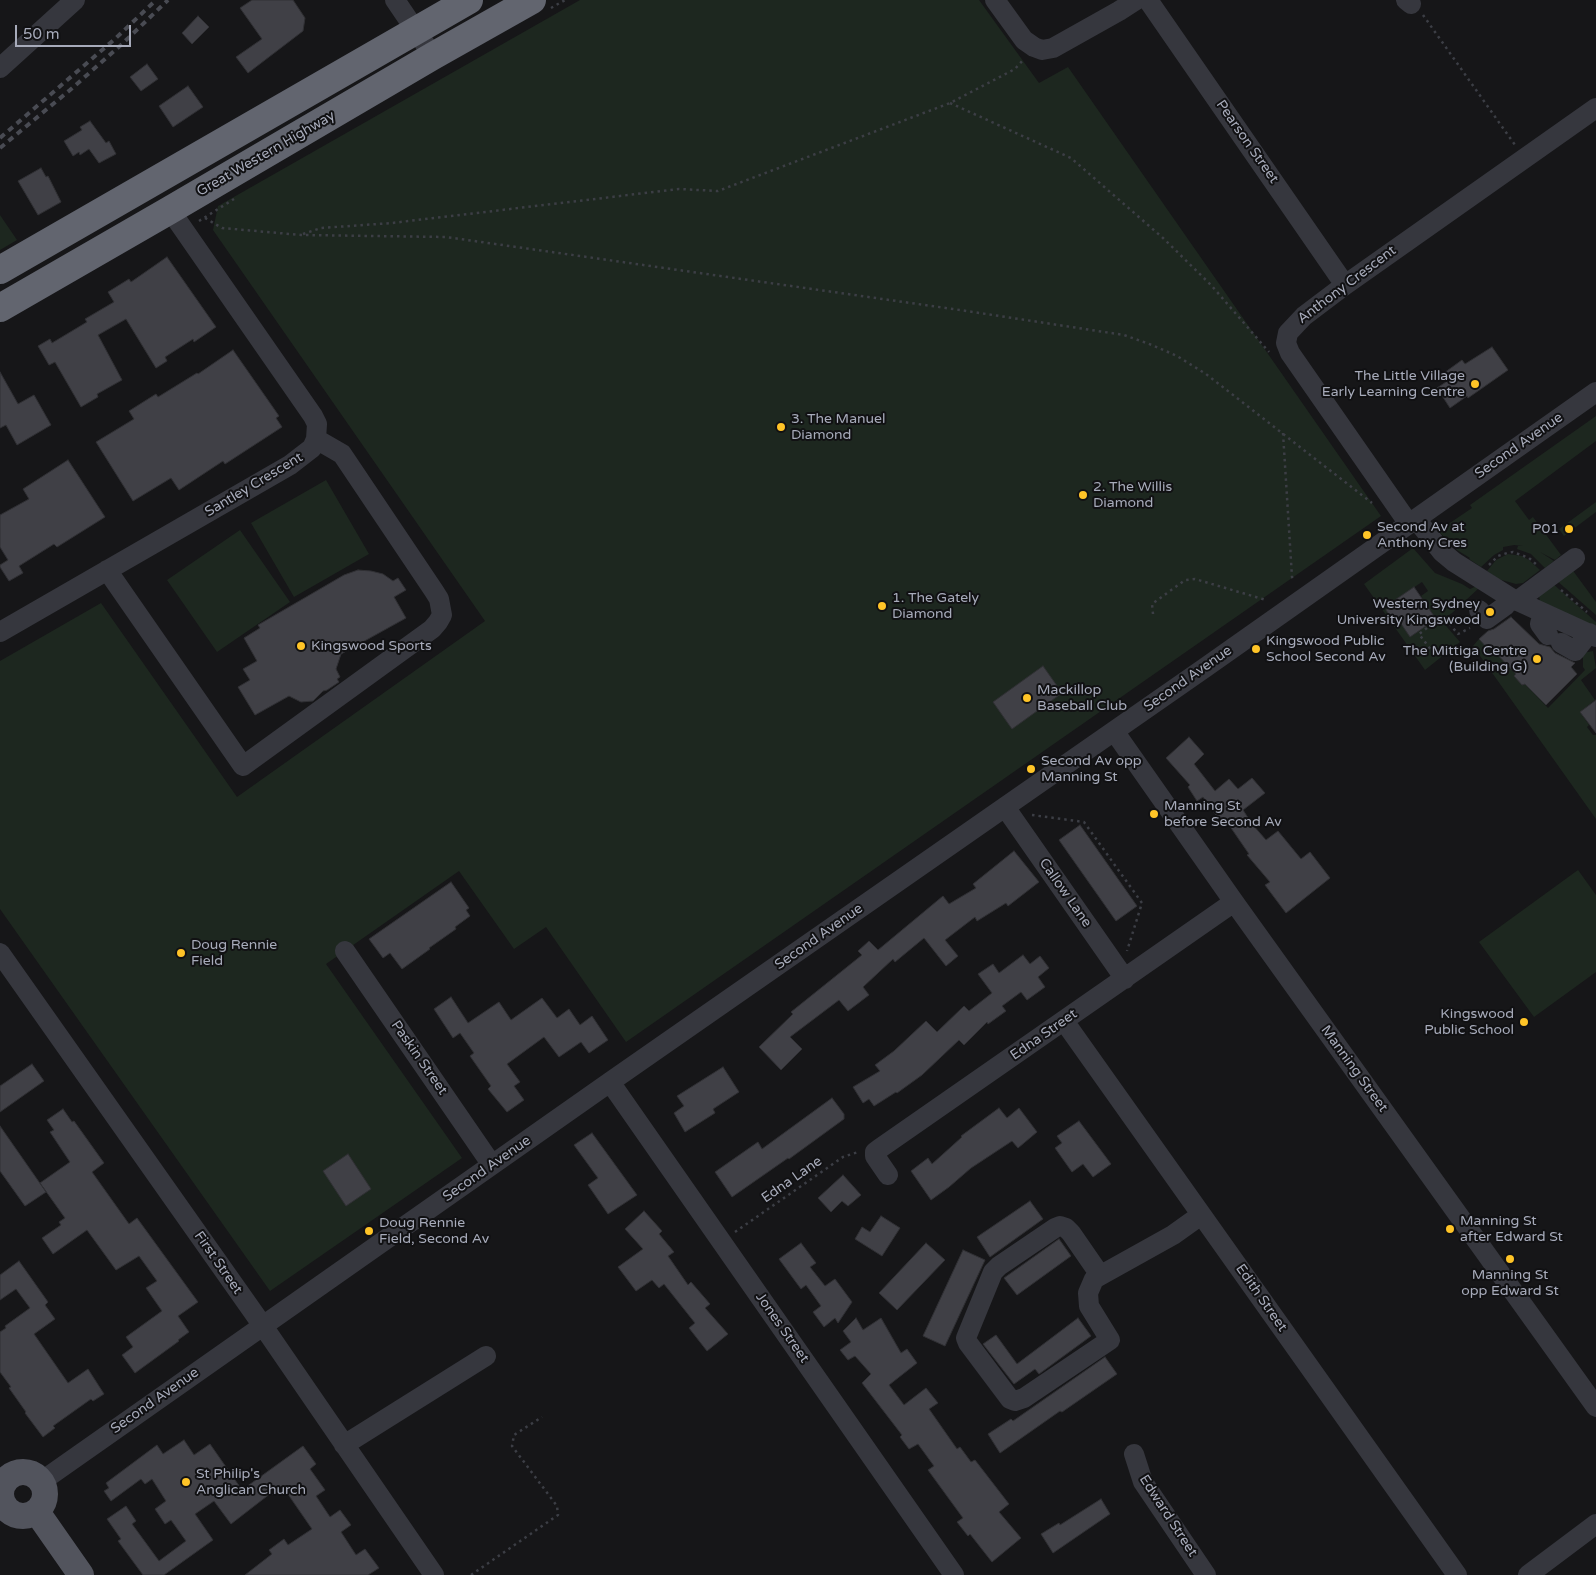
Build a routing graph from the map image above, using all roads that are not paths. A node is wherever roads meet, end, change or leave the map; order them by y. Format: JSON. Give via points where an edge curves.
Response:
{"nodes":[{"id":1,"x":74,"y":0,"type":"edge"},
{"id":2,"x":395,"y":0,"type":"edge"},
{"id":3,"x":469,"y":0,"type":"edge"},
{"id":4,"x":532,"y":0,"type":"edge"},
{"id":5,"x":995,"y":0,"type":"edge"},
{"id":6,"x":1136,"y":0,"type":"edge"},
{"id":7,"x":1148,"y":0,"type":"edge"},
{"id":8,"x":416,"y":30,"type":"junction"},
{"id":9,"x":433,"y":56,"type":"junction"},
{"id":10,"x":0,"y":68,"type":"edge"},
{"id":11,"x":1596,"y":108,"type":"edge"},
{"id":12,"x":170,"y":210,"type":"junction"},
{"id":13,"x":0,"y":270,"type":"edge"},
{"id":14,"x":1345,"y":285,"type":"junction"},
{"id":15,"x":0,"y":308,"type":"edge"},
{"id":16,"x":1596,"y":392,"type":"edge"},
{"id":17,"x":316,"y":439,"type":"junction"},
{"id":18,"x":1413,"y":522,"type":"junction"},
{"id":19,"x":1575,"y":558,"type":"dead end"},
{"id":20,"x":107,"y":570,"type":"junction"},
{"id":21,"x":1514,"y":599,"type":"junction"},
{"id":22,"x":1543,"y":613,"type":"junction"},
{"id":23,"x":1483,"y":614,"type":"road end"},
{"id":24,"x":1592,"y":628,"type":"edge"},
{"id":25,"x":0,"y":632,"type":"edge"},
{"id":26,"x":1114,"y":731,"type":"junction"},
{"id":27,"x":1005,"y":807,"type":"junction"},
{"id":28,"x":1234,"y":902,"type":"junction"},
{"id":29,"x":345,"y":951,"type":"dead end"},
{"id":30,"x":0,"y":953,"type":"edge"},
{"id":31,"x":1121,"y":973,"type":"junction"},
{"id":32,"x":1064,"y":1022,"type":"junction"},
{"id":33,"x":610,"y":1082,"type":"junction"},
{"id":34,"x":492,"y":1165,"type":"junction"},
{"id":35,"x":888,"y":1176,"type":"dead end"},
{"id":36,"x":1201,"y":1215,"type":"junction"},
{"id":37,"x":1100,"y":1275,"type":"junction"},
{"id":38,"x":262,"y":1326,"type":"junction"},
{"id":39,"x":486,"y":1356,"type":"dead end"},
{"id":40,"x":1596,"y":1407,"type":"edge"},
{"id":41,"x":344,"y":1445,"type":"junction"},
{"id":42,"x":1134,"y":1454,"type":"dead end"},
{"id":43,"x":6,"y":1467,"type":"edge"},
{"id":44,"x":42,"y":1481,"type":"junction"},
{"id":45,"x":2,"y":1508,"type":"edge"},
{"id":46,"x":37,"y":1512,"type":"junction"},
{"id":47,"x":1596,"y":1524,"type":"edge"},
{"id":48,"x":81,"y":1575,"type":"edge"},
{"id":49,"x":434,"y":1575,"type":"edge"},
{"id":50,"x":954,"y":1575,"type":"edge"},
{"id":51,"x":1206,"y":1575,"type":"edge"},
{"id":52,"x":1457,"y":1575,"type":"edge"},
{"id":53,"x":1528,"y":1575,"type":"edge"}],
"edges":[{"from":1,"to":10,"type":"street"},
{"from":2,"to":8,"type":"street"},
{"from":3,"to":8,"type":"highway"},
{"from":4,"to":9,"type":"highway","name":"Great Western Highway"},
{"from":5,"to":6,"type":"street","via":[[1024,40],[1042,50],[1053,48]]},
{"from":7,"to":14,"type":"street","name":"Pearson Street"},
{"from":8,"to":9,"type":"street"},
{"from":8,"to":13,"type":"highway"},
{"from":9,"to":12,"type":"highway","name":"Great Western Highway"},
{"from":11,"to":14,"type":"street","name":"Anthony Crescent"},
{"from":12,"to":15,"type":"highway","name":"Great Western Highway"},
{"from":12,"to":17,"type":"street","via":[[313,416],[317,424]]},
{"from":14,"to":18,"type":"street","name":"Anthony Crescent","via":[[1295,324],[1286,338],[1287,348]]},
{"from":16,"to":18,"type":"street","name":"Second Avenue"},
{"from":17,"to":20,"type":"street","name":"Santley Crescent","via":[[312,448],[290,465]]},
{"from":17,"to":20,"type":"street","via":[[342,454],[439,599],[442,615],[432,629],[243,766]]},
{"from":18,"to":21,"type":"street","name":"Anthony Crescent","via":[[1442,552]]},
{"from":18,"to":26,"type":"street","name":"Second Avenue"},
{"from":19,"to":21,"type":"street"},
{"from":20,"to":25,"type":"street","name":"Santley Crescent"},
{"from":21,"to":22,"type":"street","name":"Anthony Crescent"},
{"from":21,"to":23,"type":"street"},
{"from":22,"to":24,"type":"street","name":"Anthony Crescent"},
{"from":22,"to":24,"type":"street","via":[[1540,624],[1555,639],[1575,651]]},
{"from":26,"to":27,"type":"street","name":"Second Avenue"},
{"from":26,"to":28,"type":"street","name":"Manning Street"},
{"from":27,"to":31,"type":"street","name":"Callow Lane"},
{"from":27,"to":33,"type":"street","name":"Second Avenue"},
{"from":28,"to":31,"type":"street","name":"Edna Street"},
{"from":28,"to":40,"type":"street","name":"Manning Street"},
{"from":29,"to":34,"type":"street","name":"Paskin Street"},
{"from":30,"to":38,"type":"street","name":"First Street"},
{"from":31,"to":32,"type":"street","name":"Edna Street"},
{"from":32,"to":35,"type":"street","name":"Edna Street","via":[[875,1152]]},
{"from":32,"to":36,"type":"street","name":"Edith Street"},
{"from":33,"to":34,"type":"street","name":"Second Avenue"},
{"from":33,"to":50,"type":"street","name":"Jones Street"},
{"from":34,"to":38,"type":"street","name":"Second Avenue"},
{"from":36,"to":37,"type":"street","via":[[1173,1235]]},
{"from":36,"to":52,"type":"street","name":"Edith Street"},
{"from":37,"to":37,"type":"street","via":[[1088,1293],[1088,1302],[1110,1340],[1024,1398],[1010,1399],[967,1340],[993,1272],[1060,1226],[1071,1232]]},
{"from":38,"to":41,"type":"street","name":"First Street"},
{"from":38,"to":44,"type":"street","name":"Second Avenue"},
{"from":39,"to":41,"type":"street"},
{"from":41,"to":49,"type":"street","name":"First Street"},
{"from":42,"to":51,"type":"street","name":"Edward Street","via":[[1143,1482]]},
{"from":43,"to":44,"type":"main road","via":[[33,1473]]},
{"from":43,"to":45,"type":"main road"},
{"from":44,"to":46,"type":"main road","via":[[46,1499]]},
{"from":45,"to":46,"type":"main road","via":[[24,1516]]},
{"from":46,"to":48,"type":"main road"},
{"from":47,"to":53,"type":"street"}]}
